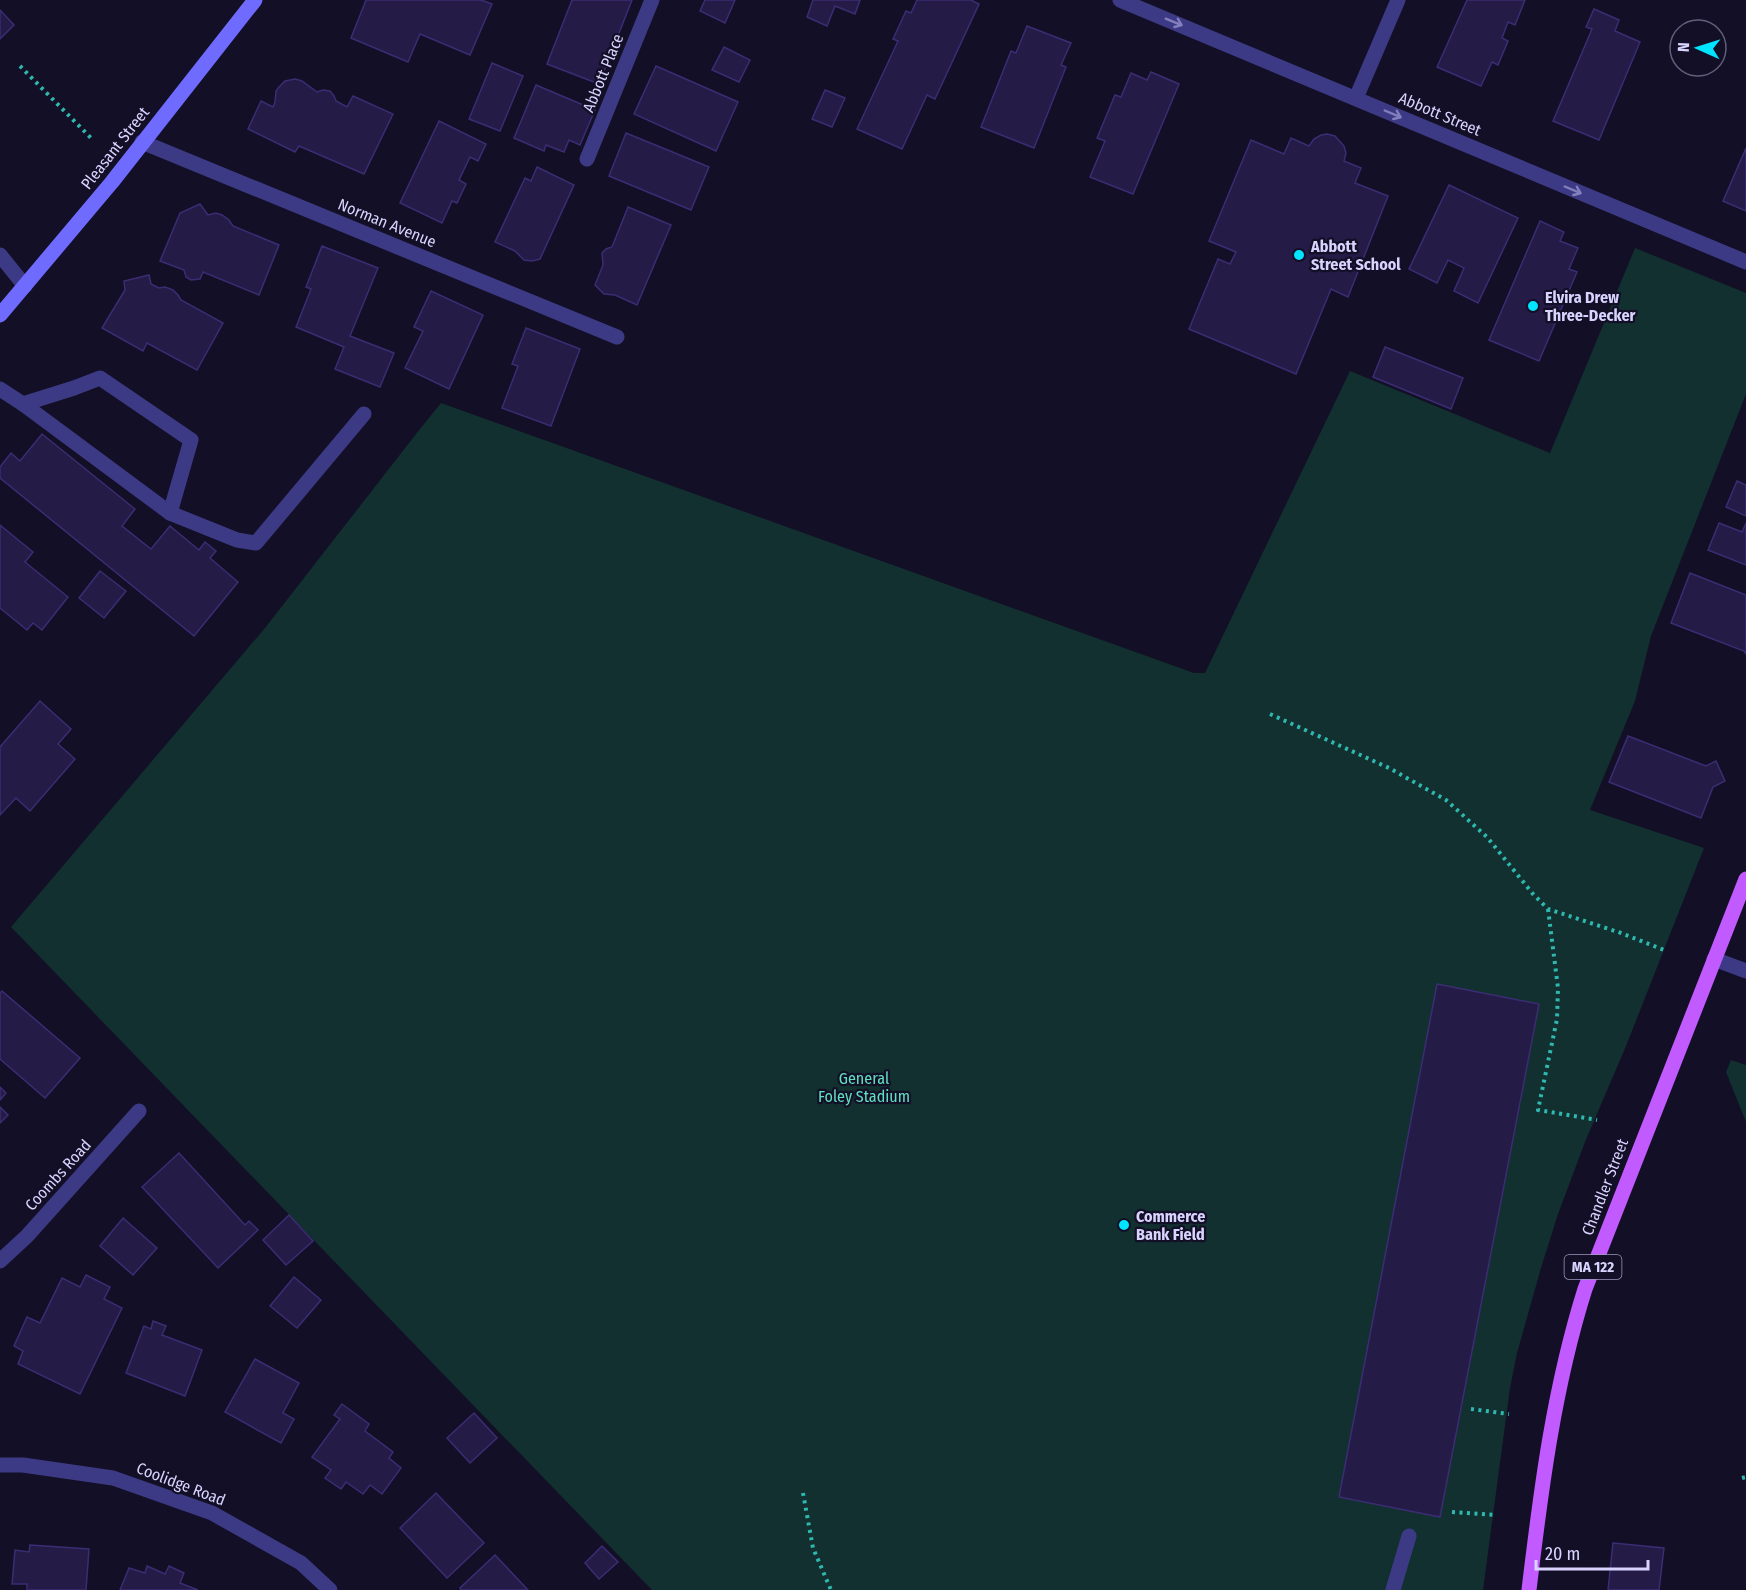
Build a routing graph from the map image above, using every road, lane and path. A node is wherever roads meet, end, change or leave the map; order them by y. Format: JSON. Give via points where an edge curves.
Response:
{"nodes":[{"id":1,"x":255,"y":0,"type":"edge"},
{"id":2,"x":652,"y":0,"type":"edge"},
{"id":3,"x":1120,"y":0,"type":"edge"},
{"id":4,"x":1398,"y":0,"type":"edge"},
{"id":5,"x":20,"y":66,"type":"dead end"},
{"id":6,"x":1356,"y":98,"type":"junction"},
{"id":7,"x":91,"y":138,"type":"dead end"},
{"id":8,"x":142,"y":142,"type":"junction"},
{"id":9,"x":587,"y":159,"type":"dead end"},
{"id":10,"x":0,"y":255,"type":"edge"},
{"id":11,"x":1746,"y":262,"type":"edge"},
{"id":12,"x":25,"y":286,"type":"junction"},
{"id":13,"x":0,"y":315,"type":"edge"},
{"id":14,"x":617,"y":337,"type":"dead end"},
{"id":15,"x":0,"y":389,"type":"edge"},
{"id":16,"x":23,"y":404,"type":"junction"},
{"id":17,"x":364,"y":414,"type":"dead end"},
{"id":18,"x":170,"y":513,"type":"junction"},
{"id":19,"x":1270,"y":714,"type":"dead end"},
{"id":20,"x":1746,"y":879,"type":"edge"},
{"id":21,"x":1548,"y":909,"type":"junction"},
{"id":22,"x":1664,"y":950,"type":"dead end"},
{"id":23,"x":1714,"y":958,"type":"junction"},
{"id":24,"x":1746,"y":971,"type":"edge"},
{"id":25,"x":139,"y":1110,"type":"dead end"},
{"id":26,"x":1597,"y":1120,"type":"dead end"},
{"id":27,"x":0,"y":1260,"type":"edge"},
{"id":28,"x":1471,"y":1409,"type":"dead end"},
{"id":29,"x":1509,"y":1414,"type":"dead end"},
{"id":30,"x":0,"y":1465,"type":"edge"},
{"id":31,"x":803,"y":1493,"type":"dead end"},
{"id":32,"x":1452,"y":1512,"type":"dead end"},
{"id":33,"x":1496,"y":1515,"type":"dead end"},
{"id":34,"x":1409,"y":1536,"type":"dead end"},
{"id":35,"x":330,"y":1590,"type":"edge"},
{"id":36,"x":831,"y":1590,"type":"edge"},
{"id":37,"x":1393,"y":1590,"type":"edge"},
{"id":38,"x":1529,"y":1590,"type":"edge"}],
"edges":[{"from":1,"to":8,"type":"main road","name":"Pleasant Street"},
{"from":2,"to":9,"type":"street","name":"Abbott Place"},
{"from":3,"to":6,"type":"street","name":"Abbott Street","one_way":true},
{"from":4,"to":6,"type":"street"},
{"from":5,"to":7,"type":"path"},
{"from":6,"to":11,"type":"street","name":"Abbott Street","one_way":true},
{"from":8,"to":12,"type":"main road","name":"Pleasant Street"},
{"from":8,"to":14,"type":"street","name":"Norman Avenue"},
{"from":10,"to":12,"type":"street"},
{"from":12,"to":13,"type":"main road","name":"Pleasant Street"},
{"from":15,"to":16,"type":"street"},
{"from":16,"to":18,"type":"street"},
{"from":16,"to":18,"type":"street","via":[[100,378],[191,440]]},
{"from":17,"to":18,"type":"street","via":[[256,543],[237,540]]},
{"from":19,"to":21,"type":"path","via":[[1389,768],[1446,800],[1487,837]]},
{"from":20,"to":23,"type":"main road","name":"Chandler Street","number":"MA 122"},
{"from":21,"to":22,"type":"path"},
{"from":21,"to":26,"type":"path","via":[[1558,988],[1557,1019],[1538,1110]]},
{"from":23,"to":24,"type":"street"},
{"from":23,"to":38,"type":"main road","name":"Chandler Street","number":"MA 122","via":[[1571,1332],[1543,1475]]},
{"from":25,"to":27,"type":"street","name":"Coombs Road","via":[[27,1236]]},
{"from":28,"to":29,"type":"path"},
{"from":30,"to":35,"type":"street","name":"Coolidge Road","via":[[113,1478],[212,1513],[301,1563]]},
{"from":31,"to":36,"type":"path","via":[[813,1548]]},
{"from":32,"to":33,"type":"path"},
{"from":34,"to":37,"type":"street"}]}
